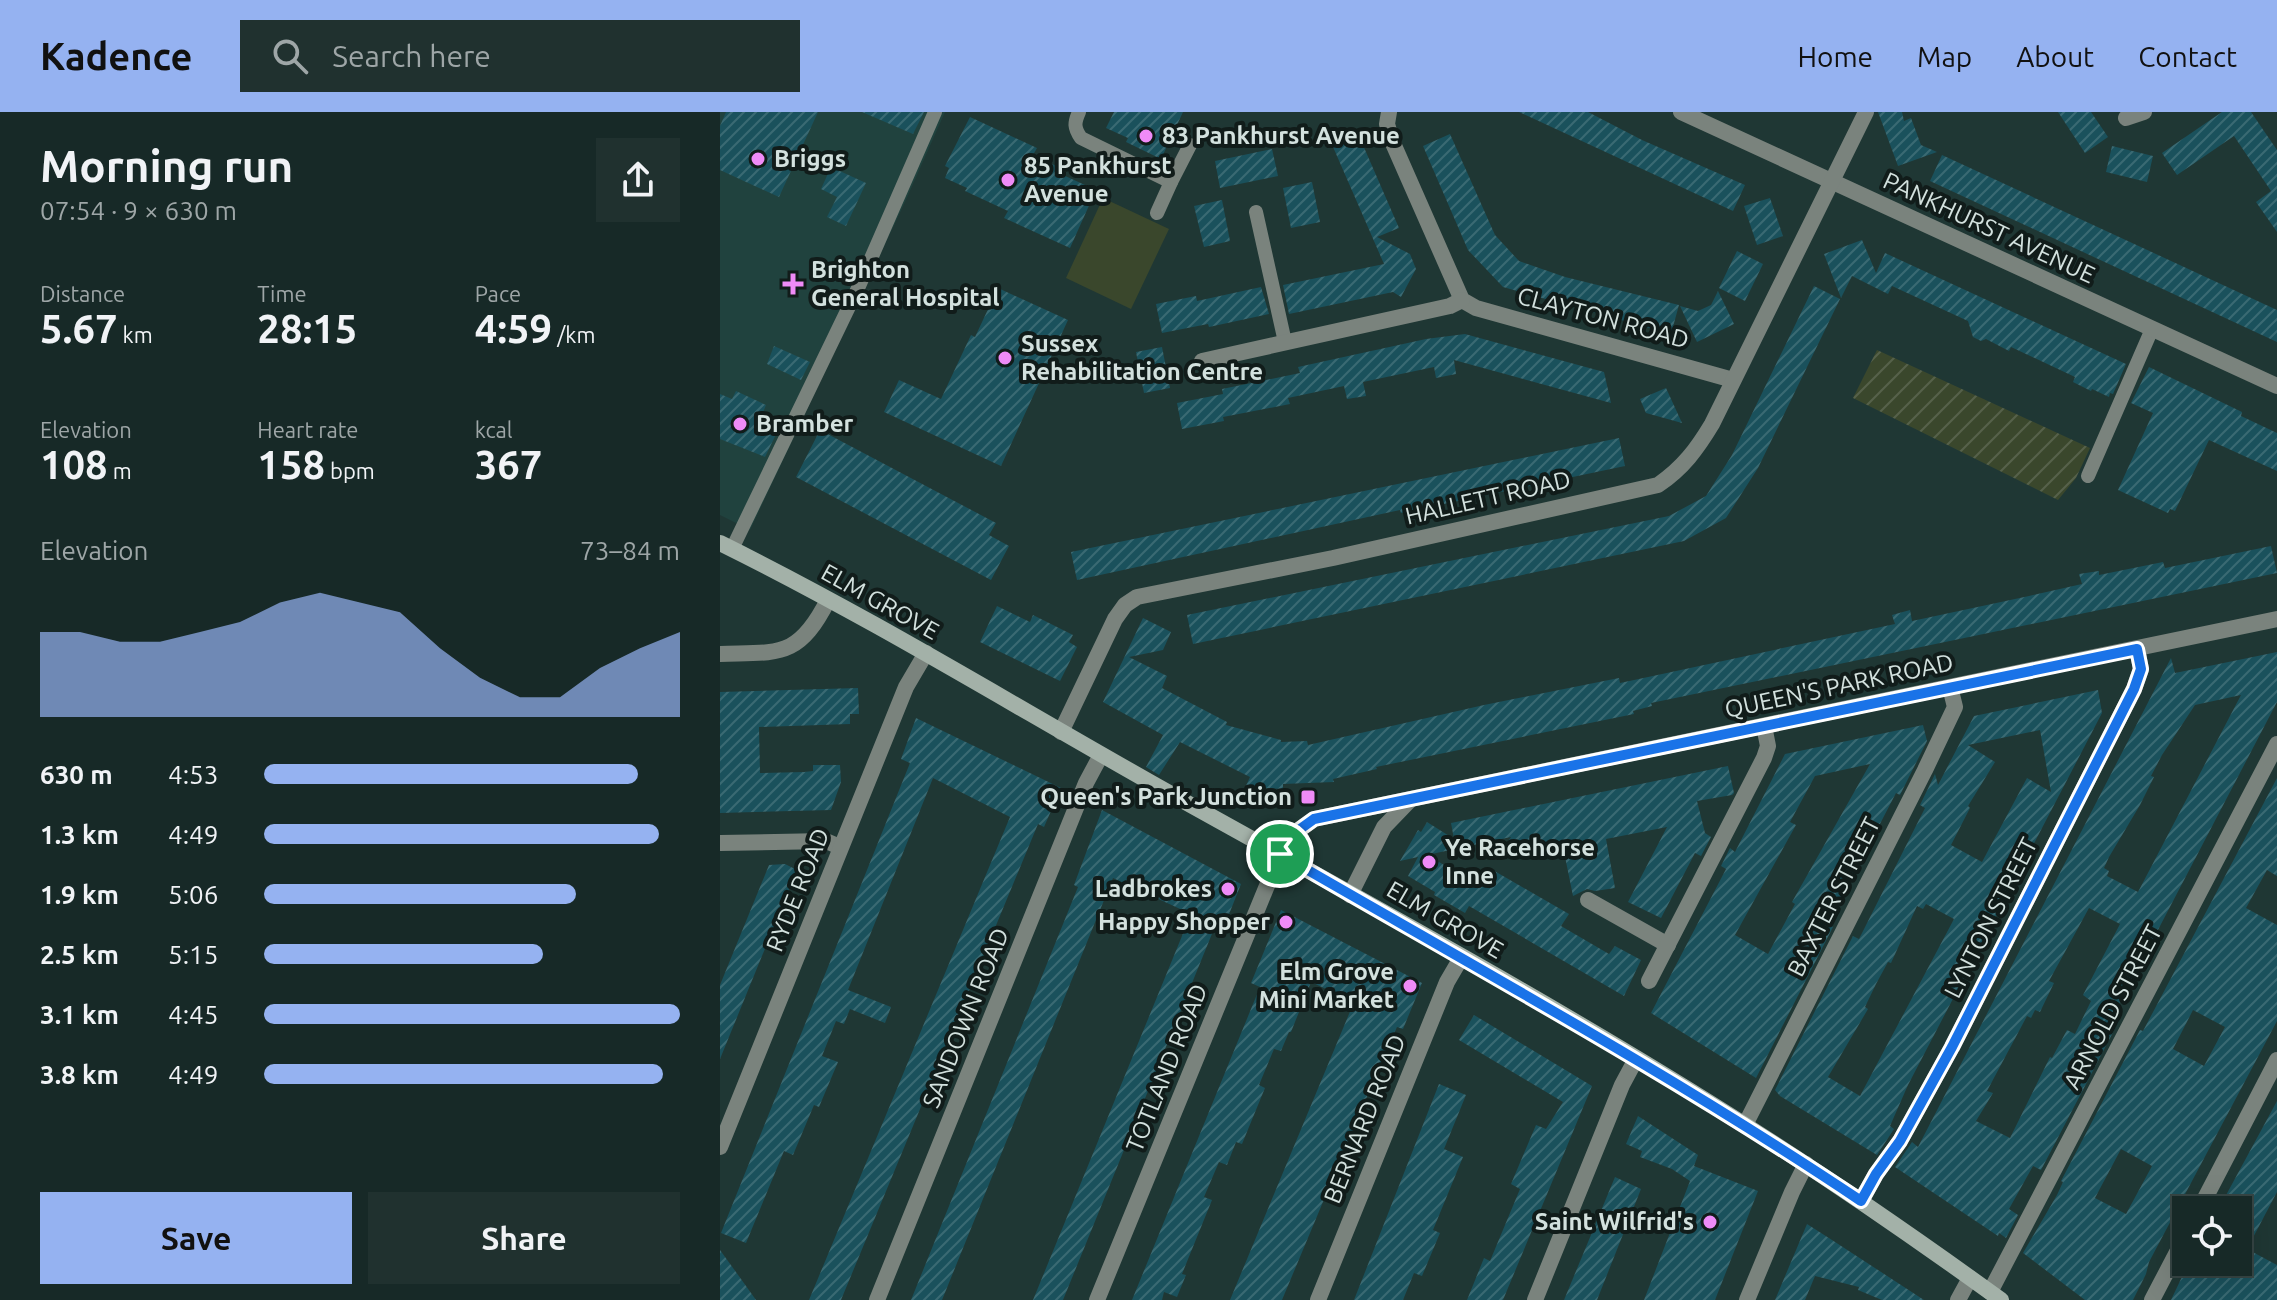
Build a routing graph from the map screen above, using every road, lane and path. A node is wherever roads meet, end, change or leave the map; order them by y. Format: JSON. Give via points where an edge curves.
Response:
{"nodes":[{"id":1,"x":935,"y":112,"type":"edge"},
{"id":2,"x":1079,"y":112,"type":"edge"},
{"id":3,"x":1389,"y":112,"type":"edge"},
{"id":4,"x":1681,"y":112,"type":"edge"},
{"id":5,"x":1866,"y":112,"type":"edge"},
{"id":6,"x":2144,"y":112,"type":"edge"},
{"id":7,"x":2126,"y":118,"type":"dead end"},
{"id":8,"x":1190,"y":145,"type":"dead end"},
{"id":9,"x":1171,"y":182,"type":"junction"},
{"id":10,"x":1831,"y":183,"type":"junction"},
{"id":11,"x":1256,"y":212,"type":"dead end"},
{"id":12,"x":1157,"y":213,"type":"dead end"},
{"id":13,"x":1462,"y":300,"type":"junction"},
{"id":14,"x":2152,"y":329,"type":"junction"},
{"id":15,"x":1285,"y":342,"type":"junction"},
{"id":16,"x":1202,"y":361,"type":"dead end"},
{"id":17,"x":1733,"y":380,"type":"junction"},
{"id":18,"x":2277,"y":386,"type":"edge"},
{"id":19,"x":2088,"y":476,"type":"dead end"},
{"id":20,"x":726,"y":546,"type":"edge"},
{"id":21,"x":828,"y":600,"type":"junction"},
{"id":22,"x":2277,"y":619,"type":"edge"},
{"id":23,"x":2137,"y":649,"type":"junction"},
{"id":24,"x":926,"y":653,"type":"junction"},
{"id":25,"x":720,"y":654,"type":"edge"},
{"id":26,"x":1950,"y":687,"type":"junction"},
{"id":27,"x":1764,"y":726,"type":"junction"},
{"id":28,"x":1061,"y":732,"type":"junction"},
{"id":29,"x":2277,"y":744,"type":"edge"},
{"id":30,"x":1101,"y":755,"type":"junction"},
{"id":31,"x":1411,"y":799,"type":"junction"},
{"id":32,"x":720,"y":843,"type":"edge"},
{"id":33,"x":840,"y":847,"type":"junction"},
{"id":34,"x":1280,"y":854,"type":"junction"},
{"id":35,"x":1350,"y":895,"type":"junction"},
{"id":36,"x":1588,"y":900,"type":"dead end"},
{"id":37,"x":1668,"y":945,"type":"junction"},
{"id":38,"x":1461,"y":958,"type":"junction"},
{"id":39,"x":1649,"y":981,"type":"dead end"},
{"id":40,"x":1636,"y":1059,"type":"junction"},
{"id":41,"x":2277,"y":1060,"type":"edge"},
{"id":42,"x":1745,"y":1125,"type":"junction"},
{"id":43,"x":722,"y":1137,"type":"edge"},
{"id":44,"x":1806,"y":1164,"type":"junction"},
{"id":45,"x":2206,"y":1196,"type":"edge"},
{"id":46,"x":1861,"y":1201,"type":"junction"},
{"id":47,"x":2172,"y":1262,"type":"edge"},
{"id":48,"x":1970,"y":1278,"type":"junction"},
{"id":49,"x":1996,"y":1296,"type":"edge"},
{"id":50,"x":877,"y":1300,"type":"edge"},
{"id":51,"x":1097,"y":1300,"type":"edge"},
{"id":52,"x":1318,"y":1300,"type":"edge"},
{"id":53,"x":1535,"y":1300,"type":"edge"},
{"id":54,"x":1747,"y":1300,"type":"edge"},
{"id":55,"x":1958,"y":1300,"type":"edge"},
{"id":56,"x":2152,"y":1300,"type":"edge"}],
"edges":[{"from":1,"to":20,"type":"lane","via":[[859,286]]},
{"from":2,"to":9,"type":"lane","via":[[1075,122],[1081,138]]},
{"from":3,"to":13,"type":"street","via":[[1392,141]]},
{"from":4,"to":10,"type":"street","name":"PANKHURST AVENUE"},
{"from":5,"to":10,"type":"street","name":"HALLETT ROAD"},
{"from":6,"to":7,"type":"street"},
{"from":8,"to":9,"type":"lane"},
{"from":9,"to":12,"type":"lane"},
{"from":10,"to":14,"type":"street","name":"PANKHURST AVENUE"},
{"from":10,"to":17,"type":"street","name":"HALLETT ROAD"},
{"from":11,"to":15,"type":"lane"},
{"from":13,"to":15,"type":"street"},
{"from":13,"to":17,"type":"street","name":"CLAYTON ROAD"},
{"from":14,"to":18,"type":"street","name":"PANKHURST AVENUE"},
{"from":14,"to":19,"type":"lane"},
{"from":15,"to":16,"type":"street"},
{"from":17,"to":28,"type":"street","name":"HALLETT ROAD","via":[[1694,454],[1658,485],[1137,597],[1115,619]]},
{"from":20,"to":21,"type":"street","name":"ELM GROVE"},
{"from":21,"to":24,"type":"street","name":"ELM GROVE"},
{"from":21,"to":25,"type":"street","via":[[809,631],[790,648]]},
{"from":22,"to":23,"type":"street","name":"QUEEN'S PARK ROAD"},
{"from":23,"to":26,"type":"street","name":"QUEEN'S PARK ROAD"},
{"from":23,"to":46,"type":"street","name":"LYNTON STREET","via":[[2141,671],[2105,746],[1952,1047]]},
{"from":24,"to":28,"type":"street","name":"ELM GROVE"},
{"from":24,"to":33,"type":"street","name":"RYDE ROAD","via":[[906,687]]},
{"from":26,"to":27,"type":"street","name":"QUEEN'S PARK ROAD"},
{"from":26,"to":42,"type":"street","name":"BAXTER STREET","via":[[1955,707]]},
{"from":27,"to":31,"type":"street","name":"QUEEN'S PARK ROAD"},
{"from":27,"to":37,"type":"street","via":[[1764,758]]},
{"from":28,"to":30,"type":"street","name":"ELM GROVE"},
{"from":29,"to":49,"type":"street","name":"ARNOLD STREET"},
{"from":30,"to":34,"type":"street","name":"ELM GROVE"},
{"from":30,"to":50,"type":"street","name":"SANDOWN ROAD"},
{"from":31,"to":34,"type":"street","name":"QUEEN'S PARK ROAD","via":[[1314,819]]},
{"from":31,"to":35,"type":"street","via":[[1384,827]]},
{"from":32,"to":33,"type":"street","via":[[826,841]]},
{"from":33,"to":43,"type":"street","name":"RYDE ROAD"},
{"from":34,"to":35,"type":"street","name":"ELM GROVE"},
{"from":34,"to":51,"type":"street","name":"TOTLAND ROAD"},
{"from":35,"to":38,"type":"street","name":"ELM GROVE"},
{"from":36,"to":37,"type":"street"},
{"from":37,"to":39,"type":"street"},
{"from":38,"to":40,"type":"street","name":"ELM GROVE"},
{"from":38,"to":52,"type":"street","name":"BERNARD ROAD"},
{"from":40,"to":42,"type":"street","name":"ELM GROVE"},
{"from":40,"to":53,"type":"street"},
{"from":41,"to":45,"type":"street"},
{"from":42,"to":44,"type":"street","name":"ELM GROVE"},
{"from":44,"to":46,"type":"street","name":"ELM GROVE"},
{"from":44,"to":54,"type":"street"},
{"from":46,"to":48,"type":"street","name":"ELM GROVE"},
{"from":47,"to":56,"type":"street"},
{"from":48,"to":49,"type":"street","name":"ELM GROVE"},
{"from":48,"to":55,"type":"street"}]}
